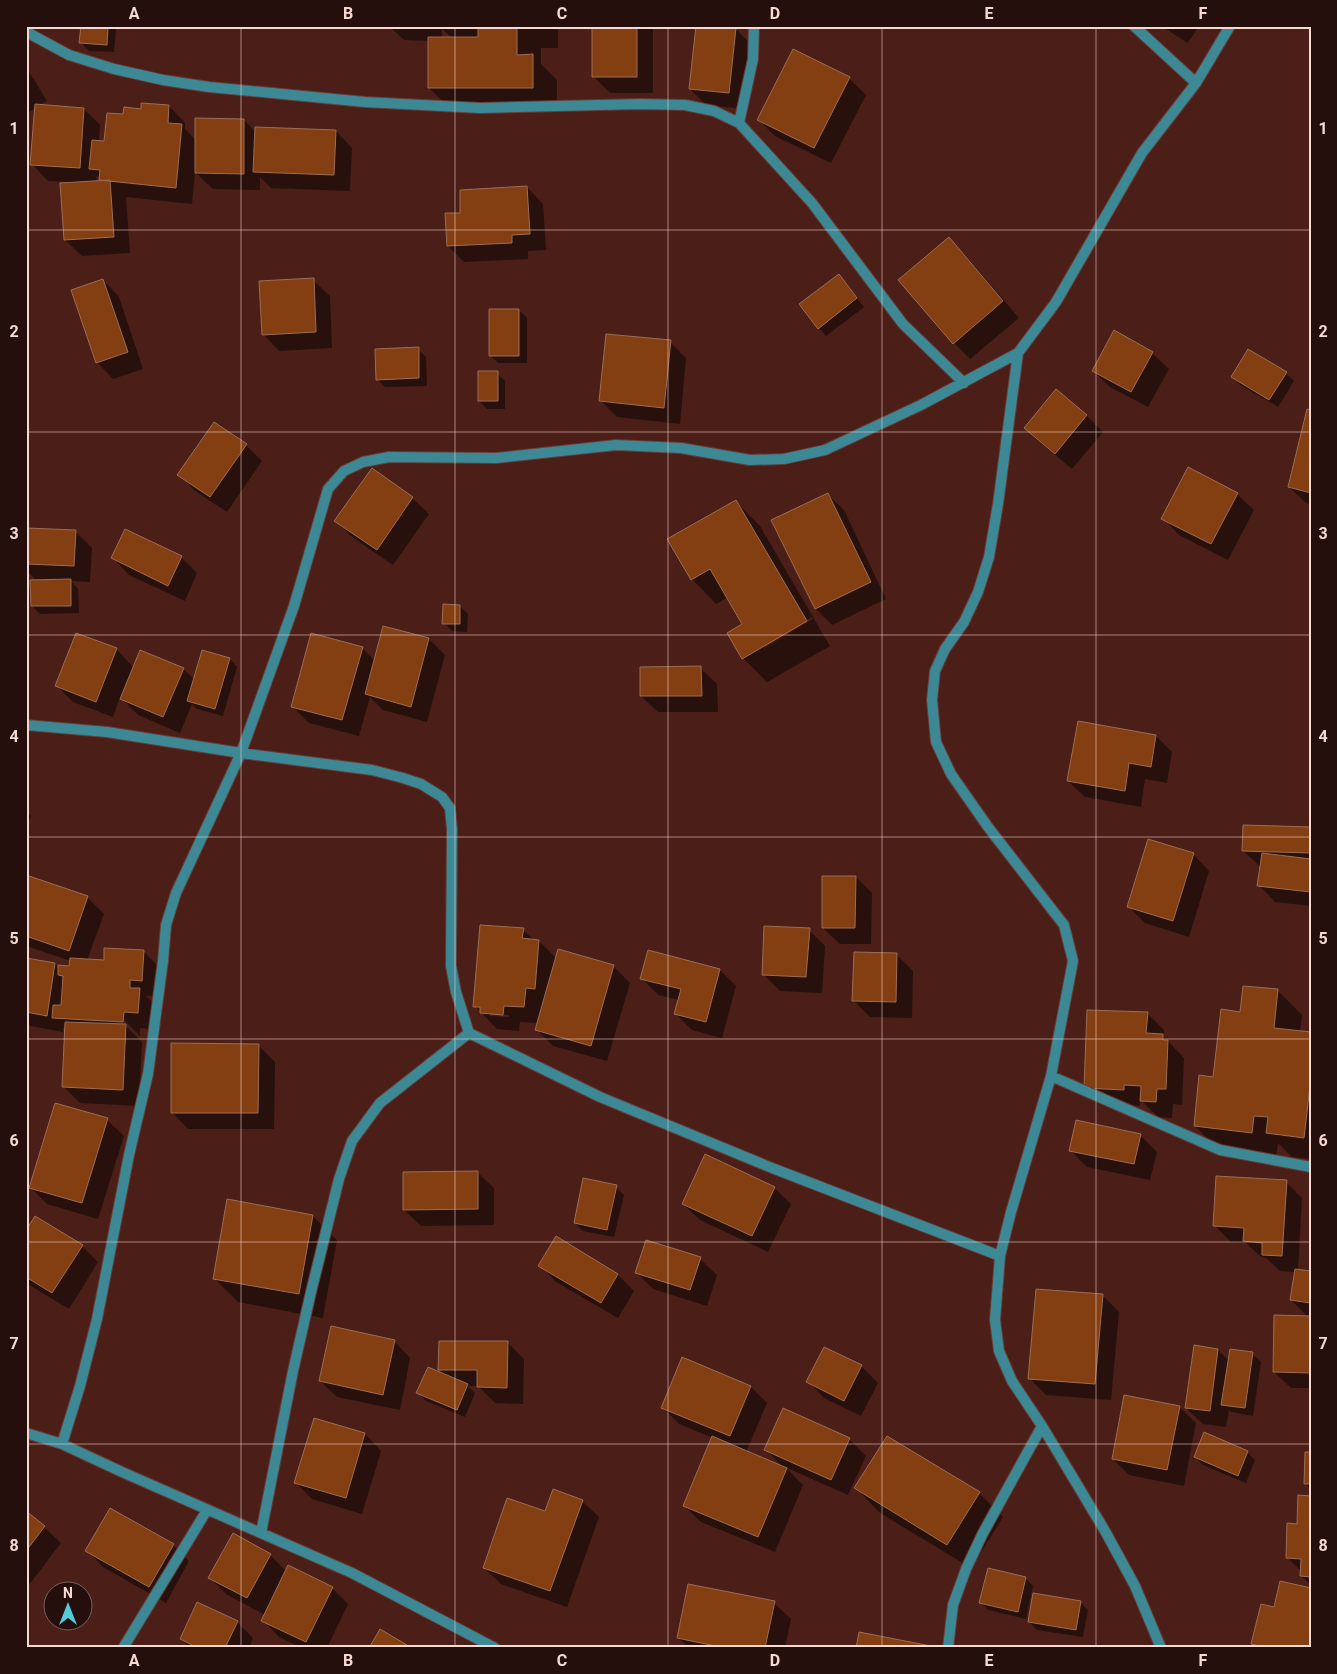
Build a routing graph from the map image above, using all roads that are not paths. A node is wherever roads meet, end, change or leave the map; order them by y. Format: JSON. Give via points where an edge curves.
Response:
{"nodes":[{"id":1,"x":754,"y":26,"type":"edge"},
{"id":2,"x":1134,"y":26,"type":"edge"},
{"id":3,"x":1230,"y":26,"type":"edge"},
{"id":4,"x":26,"y":30,"type":"edge"},
{"id":5,"x":1196,"y":83,"type":"junction"},
{"id":6,"x":739,"y":123,"type":"junction"},
{"id":7,"x":1018,"y":353,"type":"junction"},
{"id":8,"x":964,"y":383,"type":"junction"},
{"id":9,"x":26,"y":725,"type":"edge"},
{"id":10,"x":241,"y":753,"type":"junction"},
{"id":11,"x":469,"y":1033,"type":"junction"},
{"id":12,"x":1051,"y":1076,"type":"junction"},
{"id":13,"x":1311,"y":1167,"type":"edge"},
{"id":14,"x":1000,"y":1256,"type":"junction"},
{"id":15,"x":1042,"y":1426,"type":"junction"},
{"id":16,"x":26,"y":1433,"type":"edge"},
{"id":17,"x":62,"y":1444,"type":"junction"},
{"id":18,"x":207,"y":1510,"type":"junction"},
{"id":19,"x":260,"y":1532,"type":"junction"},
{"id":20,"x":123,"y":1648,"type":"edge"},
{"id":21,"x":495,"y":1648,"type":"edge"},
{"id":22,"x":948,"y":1648,"type":"edge"},
{"id":23,"x":1161,"y":1648,"type":"edge"}],
"edges":[{"from":1,"to":6,"type":"street","via":[[753,59]]},
{"from":2,"to":5,"type":"street"},
{"from":3,"to":5,"type":"street"},
{"from":4,"to":6,"type":"street","via":[[69,56],[162,80],[209,87],[365,102],[480,108],[575,104],[686,105],[714,111]]},
{"from":5,"to":7,"type":"street","via":[[1142,153],[1056,302]]},
{"from":6,"to":8,"type":"street","via":[[812,203],[903,324]]},
{"from":7,"to":8,"type":"street"},
{"from":7,"to":12,"type":"street","via":[[989,557],[964,622],[945,649],[935,671],[932,700],[936,742],[951,774],[1064,925],[1073,961]]},
{"from":8,"to":10,"type":"street","via":[[825,450],[784,459],[750,460],[681,448],[616,445],[497,458],[389,456],[363,462],[344,471],[328,490],[294,606]]},
{"from":9,"to":10,"type":"street","via":[[107,732]]},
{"from":10,"to":11,"type":"street","via":[[372,770],[421,784],[442,797],[450,808],[451,817],[451,966]]},
{"from":10,"to":17,"type":"street","via":[[176,893],[166,925],[148,1074],[97,1319]]},
{"from":11,"to":14,"type":"street","via":[[600,1097]]},
{"from":11,"to":19,"type":"street","via":[[380,1104],[352,1141],[339,1179],[311,1292]]},
{"from":12,"to":13,"type":"street","via":[[1220,1150]]},
{"from":12,"to":14,"type":"street"},
{"from":14,"to":15,"type":"street","via":[[995,1320],[999,1351],[1012,1381]]},
{"from":15,"to":22,"type":"street","via":[[966,1569],[954,1605]]},
{"from":15,"to":23,"type":"street","via":[[1135,1586]]},
{"from":16,"to":17,"type":"street"},
{"from":17,"to":18,"type":"street"},
{"from":18,"to":19,"type":"street"},
{"from":18,"to":20,"type":"street"},
{"from":19,"to":21,"type":"street","via":[[352,1574]]}]}
